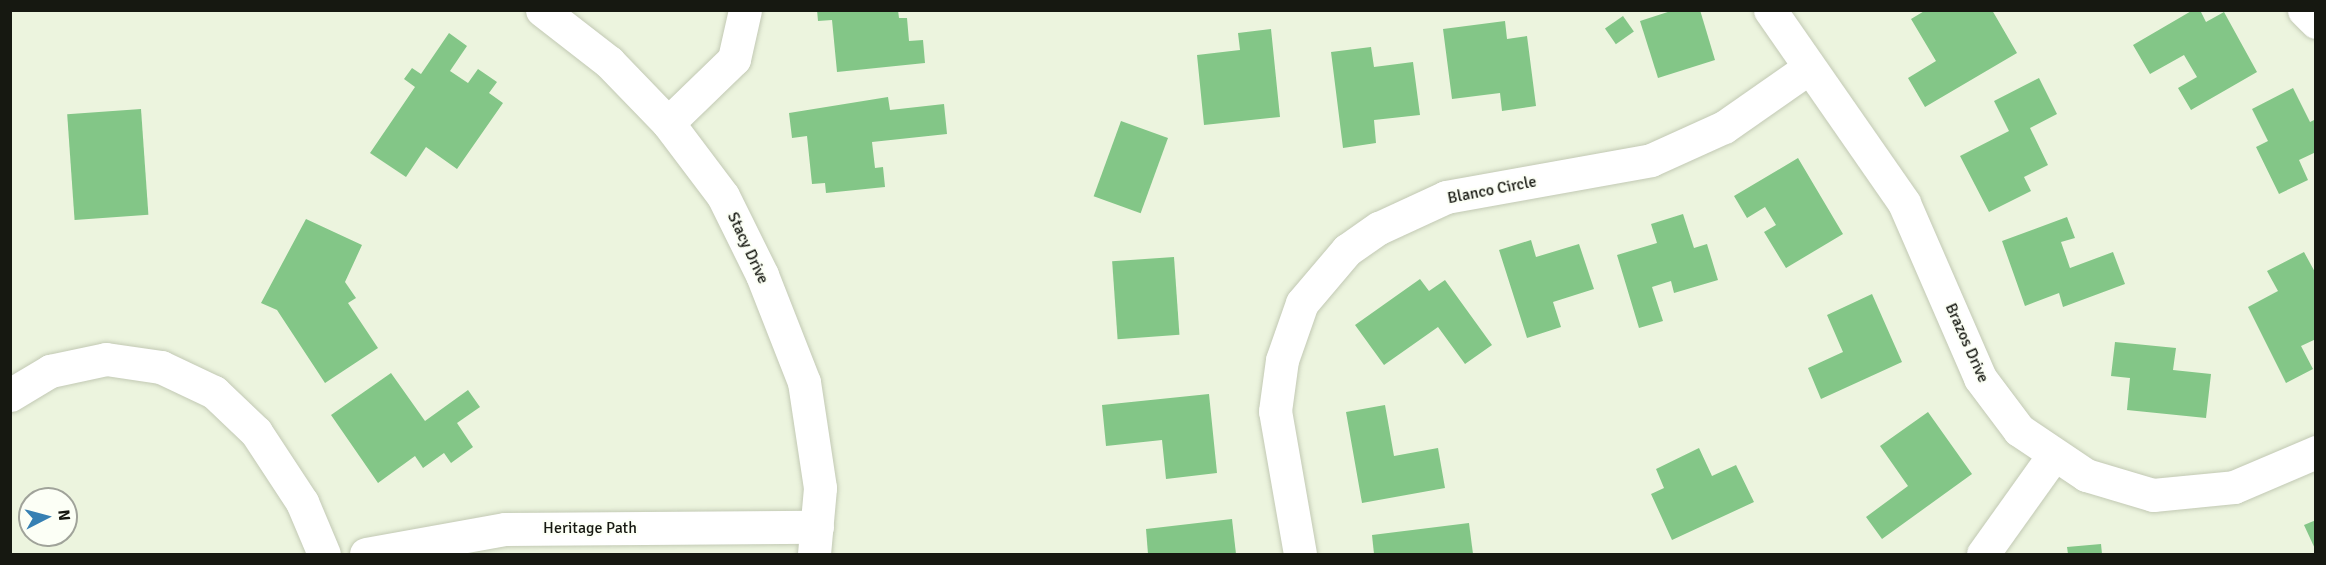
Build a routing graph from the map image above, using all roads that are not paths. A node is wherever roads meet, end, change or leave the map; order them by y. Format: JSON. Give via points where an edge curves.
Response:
{"nodes":[{"id":1,"x":542,"y":10,"type":"edge"},
{"id":2,"x":746,"y":10,"type":"edge"},
{"id":3,"x":1770,"y":10,"type":"edge"},
{"id":4,"x":2304,"y":10,"type":"edge"},
{"id":5,"x":2316,"y":22,"type":"edge"},
{"id":6,"x":1808,"y":69,"type":"junction"},
{"id":7,"x":668,"y":123,"type":"junction"},
{"id":8,"x":10,"y":395,"type":"edge"},
{"id":9,"x":2316,"y":452,"type":"edge"},
{"id":10,"x":2053,"y":456,"type":"junction"},
{"id":11,"x":816,"y":541,"type":"edge"},
{"id":12,"x":324,"y":555,"type":"edge"},
{"id":13,"x":366,"y":555,"type":"edge"},
{"id":14,"x":1300,"y":555,"type":"edge"},
{"id":15,"x":1983,"y":555,"type":"edge"}],
"edges":[{"from":1,"to":7,"type":"street","name":"Stacy Drive","via":[[609,62]]},
{"from":2,"to":7,"type":"street","via":[[734,59]]},
{"from":3,"to":6,"type":"street","name":"Brazos Drive"},
{"from":4,"to":5,"type":"street"},
{"from":6,"to":10,"type":"street","name":"Brazos Drive","via":[[1904,203],[1980,378],[2019,430]]},
{"from":6,"to":14,"type":"street","name":"Blanco Circle","via":[[1724,127],[1651,160],[1446,197],[1379,228],[1347,250],[1302,303],[1282,360],[1275,411]]},
{"from":7,"to":11,"type":"street","name":"Stacy Drive","via":[[723,196],[804,382],[820,488]]},
{"from":8,"to":12,"type":"street","via":[[50,371],[106,359],[161,367],[214,392],[255,432],[302,502]]},
{"from":9,"to":10,"type":"street","name":"Brazos Drive","via":[[2234,487],[2177,496],[2123,489]]},
{"from":10,"to":15,"type":"street"},
{"from":11,"to":13,"type":"street","name":"Heritage Path","via":[[505,529]]}]}
